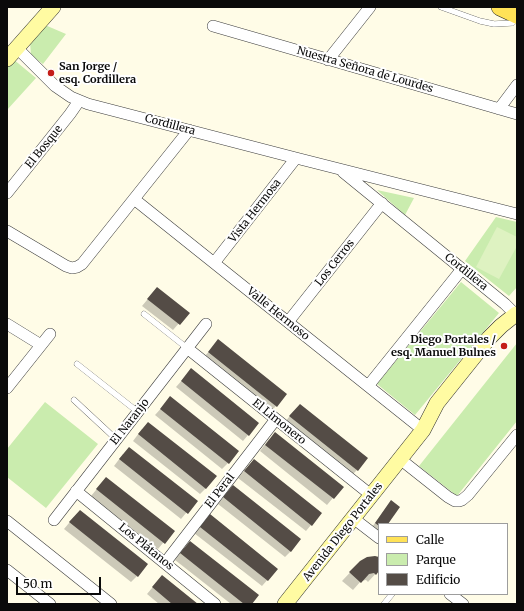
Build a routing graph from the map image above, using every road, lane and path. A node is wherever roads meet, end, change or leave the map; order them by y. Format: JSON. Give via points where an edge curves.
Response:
{"nodes":[{"id":1,"x":53,"y":7,"type":"edge"},
{"id":2,"x":370,"y":7,"type":"edge"},
{"id":3,"x":441,"y":7,"type":"edge"},
{"id":4,"x":500,"y":7,"type":"edge"},
{"id":5,"x":517,"y":15,"type":"edge"},
{"id":6,"x":517,"y":19,"type":"edge"},
{"id":7,"x":213,"y":26,"type":"dead end"},
{"id":8,"x":17,"y":48,"type":"junction"},
{"id":9,"x":7,"y":59,"type":"edge"},
{"id":10,"x":328,"y":60,"type":"junction"},
{"id":11,"x":517,"y":85,"type":"edge"},
{"id":12,"x":79,"y":101,"type":"junction"},
{"id":13,"x":498,"y":108,"type":"junction"},
{"id":14,"x":517,"y":114,"type":"edge"},
{"id":15,"x":189,"y":130,"type":"junction"},
{"id":16,"x":296,"y":158,"type":"junction"},
{"id":17,"x":341,"y":170,"type":"junction"},
{"id":18,"x":7,"y":193,"type":"edge"},
{"id":19,"x":134,"y":199,"type":"junction"},
{"id":20,"x":382,"y":204,"type":"junction"},
{"id":21,"x":517,"y":214,"type":"edge"},
{"id":22,"x":7,"y":231,"type":"edge"},
{"id":23,"x":214,"y":263,"type":"junction"},
{"id":24,"x":462,"y":269,"type":"junction"},
{"id":25,"x":144,"y":314,"type":"dead end"},
{"id":26,"x":516,"y":314,"type":"edge"},
{"id":27,"x":288,"y":322,"type":"junction"},
{"id":28,"x":7,"y":324,"type":"edge"},
{"id":29,"x":206,"y":324,"type":"dead end"},
{"id":30,"x":50,"y":334,"type":"dead end"},
{"id":31,"x":41,"y":345,"type":"junction"},
{"id":32,"x":187,"y":348,"type":"junction"},
{"id":33,"x":77,"y":364,"type":"dead end"},
{"id":34,"x":368,"y":386,"type":"junction"},
{"id":35,"x":7,"y":388,"type":"edge"},
{"id":36,"x":74,"y":400,"type":"dead end"},
{"id":37,"x":138,"y":412,"type":"junction"},
{"id":38,"x":276,"y":420,"type":"junction"},
{"id":39,"x":423,"y":430,"type":"junction"},
{"id":40,"x":517,"y":435,"type":"edge"},
{"id":41,"x":116,"y":439,"type":"junction"},
{"id":42,"x":400,"y":459,"type":"junction"},
{"id":43,"x":76,"y":491,"type":"junction"},
{"id":44,"x":371,"y":495,"type":"junction"},
{"id":45,"x":354,"y":518,"type":"junction"},
{"id":46,"x":54,"y":520,"type":"dead end"},
{"id":47,"x":7,"y":521,"type":"edge"},
{"id":48,"x":378,"y":537,"type":"edge"},
{"id":49,"x":165,"y":563,"type":"junction"},
{"id":50,"x":7,"y":570,"type":"edge"},
{"id":51,"x":391,"y":595,"type":"edge"},
{"id":52,"x":451,"y":595,"type":"edge"},
{"id":53,"x":50,"y":604,"type":"edge"},
{"id":54,"x":111,"y":604,"type":"edge"},
{"id":55,"x":215,"y":604,"type":"edge"},
{"id":56,"x":285,"y":604,"type":"edge"},
{"id":57,"x":384,"y":604,"type":"edge"},
{"id":58,"x":463,"y":604,"type":"edge"}],
"edges":[{"from":1,"to":8,"type":"main road"},
{"from":2,"to":10,"type":"street"},
{"from":3,"to":6,"type":"lane","via":[[494,24]]},
{"from":4,"to":5,"type":"main road"},
{"from":7,"to":10,"type":"street","name":"Nuestra Señora de Lourdes"},
{"from":8,"to":9,"type":"main road"},
{"from":8,"to":12,"type":"street","name":"Cordillera","via":[[55,86]]},
{"from":10,"to":13,"type":"street","name":"Nuestra Señora de Lourdes"},
{"from":11,"to":13,"type":"street"},
{"from":12,"to":15,"type":"street","name":"Cordillera"},
{"from":12,"to":18,"type":"street","name":"El Bosque"},
{"from":13,"to":14,"type":"street","name":"Nuestra Señora de Lourdes"},
{"from":15,"to":16,"type":"street","name":"Cordillera"},
{"from":15,"to":19,"type":"street"},
{"from":16,"to":17,"type":"street","name":"Cordillera"},
{"from":16,"to":23,"type":"street","name":"Vista Hermosa"},
{"from":17,"to":20,"type":"street","name":"Cordillera"},
{"from":17,"to":21,"type":"street","name":"Cordillera"},
{"from":19,"to":22,"type":"street","via":[[82,264],[75,268],[66,266]]},
{"from":19,"to":23,"type":"street","name":"Valle Hermoso"},
{"from":20,"to":24,"type":"street","name":"Cordillera"},
{"from":20,"to":27,"type":"street","name":"Los Cerros"},
{"from":23,"to":27,"type":"street","name":"Valle Hermoso"},
{"from":24,"to":26,"type":"street","name":"Cordillera"},
{"from":24,"to":34,"type":"street"},
{"from":25,"to":32,"type":"lane"},
{"from":26,"to":39,"type":"main road","name":"Avenida Diego Portales","via":[[484,344],[438,403]]},
{"from":27,"to":34,"type":"street","name":"Valle Hermoso"},
{"from":28,"to":31,"type":"street"},
{"from":29,"to":32,"type":"street","name":"El Naranjo"},
{"from":30,"to":31,"type":"street"},
{"from":31,"to":35,"type":"street"},
{"from":32,"to":37,"type":"street","name":"El Naranjo"},
{"from":32,"to":38,"type":"street","name":"El Limonero"},
{"from":33,"to":37,"type":"lane"},
{"from":34,"to":39,"type":"street","name":"Valle Hermoso"},
{"from":36,"to":41,"type":"lane"},
{"from":37,"to":41,"type":"street","name":"El Naranjo"},
{"from":38,"to":44,"type":"street","name":"El Limonero"},
{"from":38,"to":49,"type":"street","name":"El Peral"},
{"from":39,"to":42,"type":"main road","name":"Avenida Diego Portales"},
{"from":40,"to":42,"type":"street","via":[[468,495],[458,501],[448,497]]},
{"from":41,"to":43,"type":"street","name":"El Naranjo"},
{"from":42,"to":44,"type":"main road","name":"Avenida Diego Portales"},
{"from":43,"to":46,"type":"street","name":"El Naranjo"},
{"from":43,"to":49,"type":"street","name":"Los Plátanos"},
{"from":44,"to":45,"type":"main road","name":"Avenida Diego Portales"},
{"from":45,"to":48,"type":"street"},
{"from":45,"to":56,"type":"main road","name":"Avenida Diego Portales"},
{"from":47,"to":54,"type":"street"},
{"from":49,"to":55,"type":"street","name":"Los Plátanos"},
{"from":50,"to":53,"type":"street"},
{"from":51,"to":57,"type":"lane"},
{"from":52,"to":58,"type":"street"}]}
